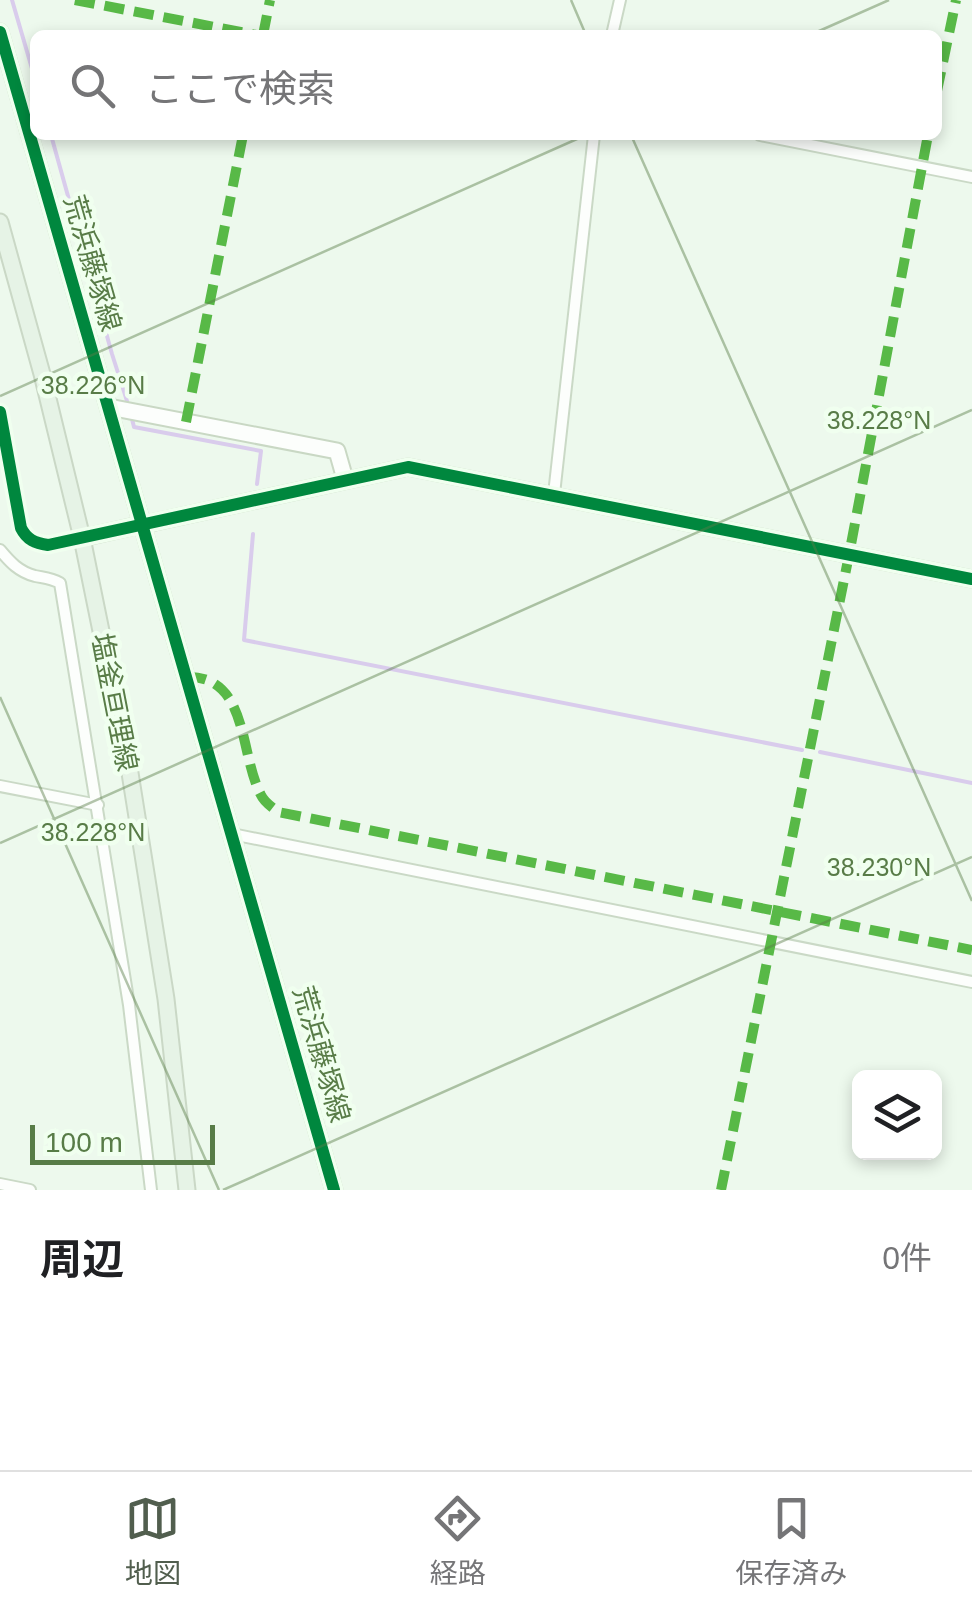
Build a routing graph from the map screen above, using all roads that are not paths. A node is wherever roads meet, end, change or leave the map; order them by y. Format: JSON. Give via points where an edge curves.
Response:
{"nodes":[{"id":1,"x":620,"y":0,"type":"edge"},
{"id":2,"x":613,"y":30,"type":"edge"},
{"id":3,"x":0,"y":32,"type":"edge"},
{"id":4,"x":30,"y":135,"type":"edge"},
{"id":5,"x":31,"y":140,"type":"edge"},
{"id":6,"x":593,"y":140,"type":"edge"},
{"id":7,"x":785,"y":140,"type":"edge"},
{"id":8,"x":972,"y":177,"type":"edge"},
{"id":9,"x":0,"y":222,"type":"edge"},
{"id":10,"x":109,"y":407,"type":"junction"},
{"id":11,"x":0,"y":412,"type":"edge"},
{"id":12,"x":345,"y":479,"type":"junction"},
{"id":13,"x":554,"y":494,"type":"junction"},
{"id":14,"x":82,"y":538,"type":"junction"},
{"id":15,"x":0,"y":550,"type":"edge"},
{"id":16,"x":972,"y":579,"type":"edge"},
{"id":17,"x":0,"y":786,"type":"edge"},
{"id":18,"x":98,"y":804,"type":"junction"},
{"id":19,"x":232,"y":834,"type":"junction"},
{"id":20,"x":972,"y":982,"type":"edge"},
{"id":21,"x":0,"y":1184,"type":"edge"},
{"id":22,"x":30,"y":1190,"type":"edge"},
{"id":23,"x":150,"y":1190,"type":"edge"},
{"id":24,"x":187,"y":1190,"type":"edge"},
{"id":25,"x":334,"y":1190,"type":"edge"}],
"edges":[{"from":1,"to":2,"type":"street"},
{"from":3,"to":4,"type":"street","name":"荒浜藤塚線"},
{"from":5,"to":10,"type":"street","name":"荒浜藤塚線"},
{"from":6,"to":13,"type":"street"},
{"from":7,"to":8,"type":"street"},
{"from":9,"to":14,"type":"main road","name":"塩釜亘理線"},
{"from":10,"to":12,"type":"street","via":[[337,451]]},
{"from":10,"to":19,"type":"street","name":"荒浜藤塚線"},
{"from":11,"to":14,"type":"street","via":[[25,536],[48,545]]},
{"from":12,"to":13,"type":"street","via":[[408,467]]},
{"from":12,"to":14,"type":"street","bridge":true},
{"from":13,"to":16,"type":"street"},
{"from":14,"to":24,"type":"main road","name":"塩釜亘理線","via":[[133,792]]},
{"from":15,"to":18,"type":"street","via":[[24,572],[60,583]]},
{"from":17,"to":18,"type":"street"},
{"from":18,"to":23,"type":"street"},
{"from":19,"to":20,"type":"street"},
{"from":19,"to":25,"type":"street","name":"荒浜藤塚線"},
{"from":21,"to":22,"type":"street"}]}
